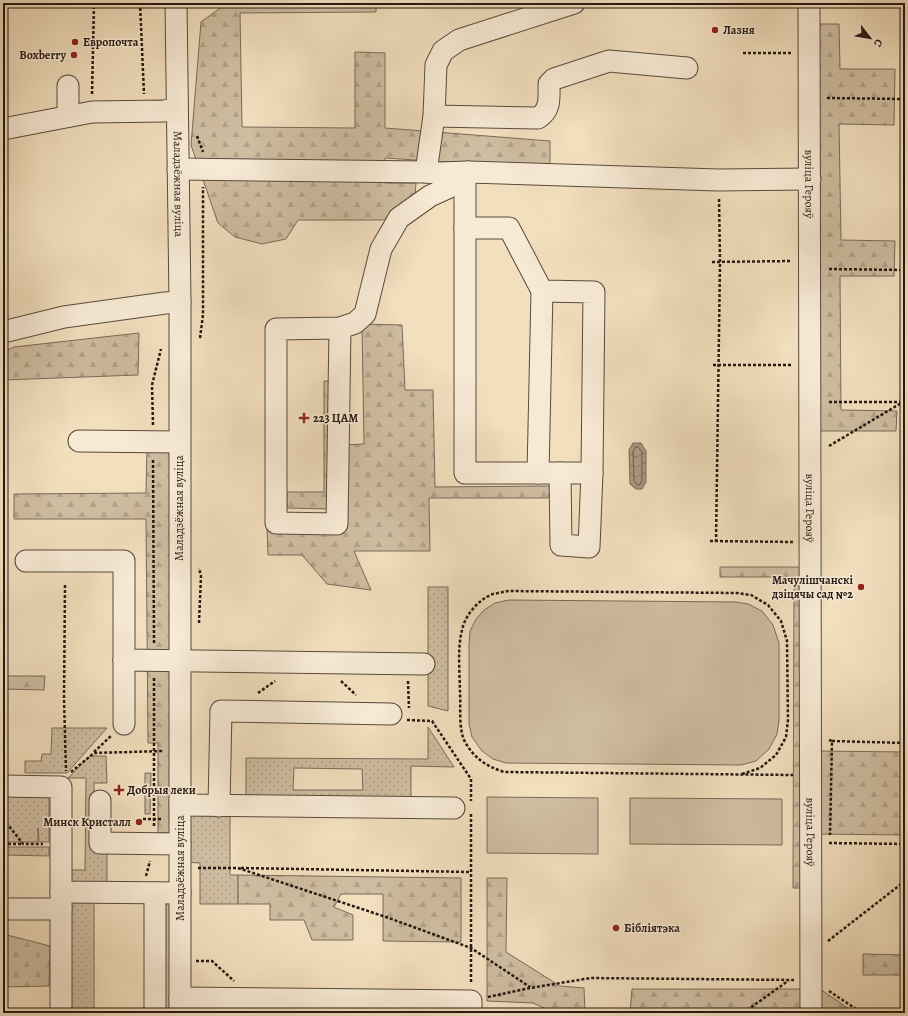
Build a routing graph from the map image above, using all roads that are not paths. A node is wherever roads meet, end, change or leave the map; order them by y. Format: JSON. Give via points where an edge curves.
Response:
{"nodes":[{"id":1,"x":176,"y":3,"type":"edge"},
{"id":2,"x":574,"y":3,"type":"edge"},
{"id":3,"x":809,"y":3,"type":"edge"},
{"id":4,"x":687,"y":68,"type":"dead end"},
{"id":5,"x":68,"y":86,"type":"dead end"},
{"id":6,"x":177,"y":109,"type":"junction"},
{"id":7,"x":68,"y":116,"type":"junction"},
{"id":8,"x":434,"y":116,"type":"junction"},
{"id":9,"x":3,"y":130,"type":"edge"},
{"id":10,"x":178,"y":169,"type":"junction"},
{"id":11,"x":426,"y":172,"type":"junction"},
{"id":12,"x":466,"y":176,"type":"junction"},
{"id":13,"x":810,"y":179,"type":"junction"},
{"id":14,"x":465,"y":228,"type":"junction"},
{"id":15,"x":542,"y":291,"type":"junction"},
{"id":16,"x":180,"y":302,"type":"junction"},
{"id":17,"x":340,"y":328,"type":"junction"},
{"id":18,"x":3,"y":332,"type":"edge"},
{"id":19,"x":79,"y":441,"type":"dead end"},
{"id":20,"x":179,"y":442,"type":"junction"},
{"id":21,"x":538,"y":473,"type":"junction"},
{"id":22,"x":560,"y":473,"type":"junction"},
{"id":23,"x":592,"y":473,"type":"junction"},
{"id":24,"x":26,"y":561,"type":"dead end"},
{"id":25,"x":124,"y":660,"type":"junction"},
{"id":26,"x":179,"y":661,"type":"junction"},
{"id":27,"x":416,"y":663,"type":"road end"},
{"id":28,"x":392,"y":714,"type":"dead end"},
{"id":29,"x":124,"y":724,"type":"road end"},
{"id":30,"x":4,"y":786,"type":"edge"},
{"id":31,"x":100,"y":801,"type":"dead end"},
{"id":32,"x":180,"y":805,"type":"junction"},
{"id":33,"x":219,"y":806,"type":"junction"},
{"id":34,"x":454,"y":808,"type":"dead end"},
{"id":35,"x":180,"y":844,"type":"junction"},
{"id":36,"x":155,"y":893,"type":"junction"},
{"id":37,"x":180,"y":893,"type":"junction"},
{"id":38,"x":61,"y":901,"type":"junction"},
{"id":39,"x":3,"y":908,"type":"edge"},
{"id":40,"x":180,"y":1005,"type":"edge"},
{"id":41,"x":471,"y":1007,"type":"edge"},
{"id":42,"x":62,"y":1013,"type":"edge"},
{"id":43,"x":155,"y":1013,"type":"edge"},
{"id":44,"x":810,"y":1013,"type":"edge"}],
"edges":[{"from":1,"to":6,"type":"street","name":"Маладзёжная вуліца"},
{"from":2,"to":8,"type":"street","via":[[459,40],[444,52],[436,65]]},
{"from":3,"to":13,"type":"street","name":"вуліца Герояў"},
{"from":4,"to":8,"type":"street","via":[[609,61],[554,79],[549,84],[548,108],[538,118]]},
{"from":5,"to":7,"type":"street"},
{"from":6,"to":7,"type":"street","via":[[92,112]]},
{"from":6,"to":10,"type":"street","name":"Маладзёжная вуліца"},
{"from":7,"to":9,"type":"street"},
{"from":8,"to":11,"type":"street"},
{"from":10,"to":11,"type":"street"},
{"from":10,"to":16,"type":"street","name":"Маладзёжная вуліца"},
{"from":11,"to":12,"type":"street"},
{"from":12,"to":13,"type":"street"},
{"from":12,"to":14,"type":"street"},
{"from":12,"to":17,"type":"street","via":[[430,196],[399,218],[381,249],[365,314],[355,323]]},
{"from":13,"to":44,"type":"street","name":"вуліца Герояў","via":[[819,265],[809,365]]},
{"from":14,"to":15,"type":"street","via":[[510,228]]},
{"from":14,"to":21,"type":"street","via":[[465,473]]},
{"from":15,"to":21,"type":"street"},
{"from":15,"to":23,"type":"street","via":[[594,292]]},
{"from":16,"to":18,"type":"street","via":[[64,317]]},
{"from":16,"to":20,"type":"street","name":"Маладзёжная вуліца"},
{"from":17,"to":17,"type":"street","via":[[276,329],[276,523],[337,524]]},
{"from":19,"to":20,"type":"street"},
{"from":20,"to":26,"type":"street","name":"Маладзёжная вуліца"},
{"from":21,"to":22,"type":"street"},
{"from":22,"to":23,"type":"street"},
{"from":22,"to":23,"type":"street","via":[[561,545],[590,547]]},
{"from":24,"to":25,"type":"street","via":[[124,561]]},
{"from":25,"to":26,"type":"street"},
{"from":25,"to":29,"type":"street"},
{"from":26,"to":27,"type":"street"},
{"from":26,"to":32,"type":"street","name":"Маладзёжная вуліца"},
{"from":28,"to":33,"type":"street","via":[[220,711]]},
{"from":30,"to":38,"type":"street","via":[[61,787]]},
{"from":31,"to":35,"type":"street","via":[[100,843]]},
{"from":32,"to":33,"type":"street"},
{"from":32,"to":35,"type":"street","name":"Маладзёжная вуліца"},
{"from":33,"to":34,"type":"street"},
{"from":35,"to":37,"type":"street","name":"Маладзёжная вуліца"},
{"from":36,"to":37,"type":"street"},
{"from":36,"to":38,"type":"street"},
{"from":36,"to":43,"type":"street"},
{"from":37,"to":40,"type":"street","name":"Маладзёжная вуліца"},
{"from":38,"to":39,"type":"street"},
{"from":38,"to":42,"type":"street"},
{"from":40,"to":41,"type":"street"}]}
